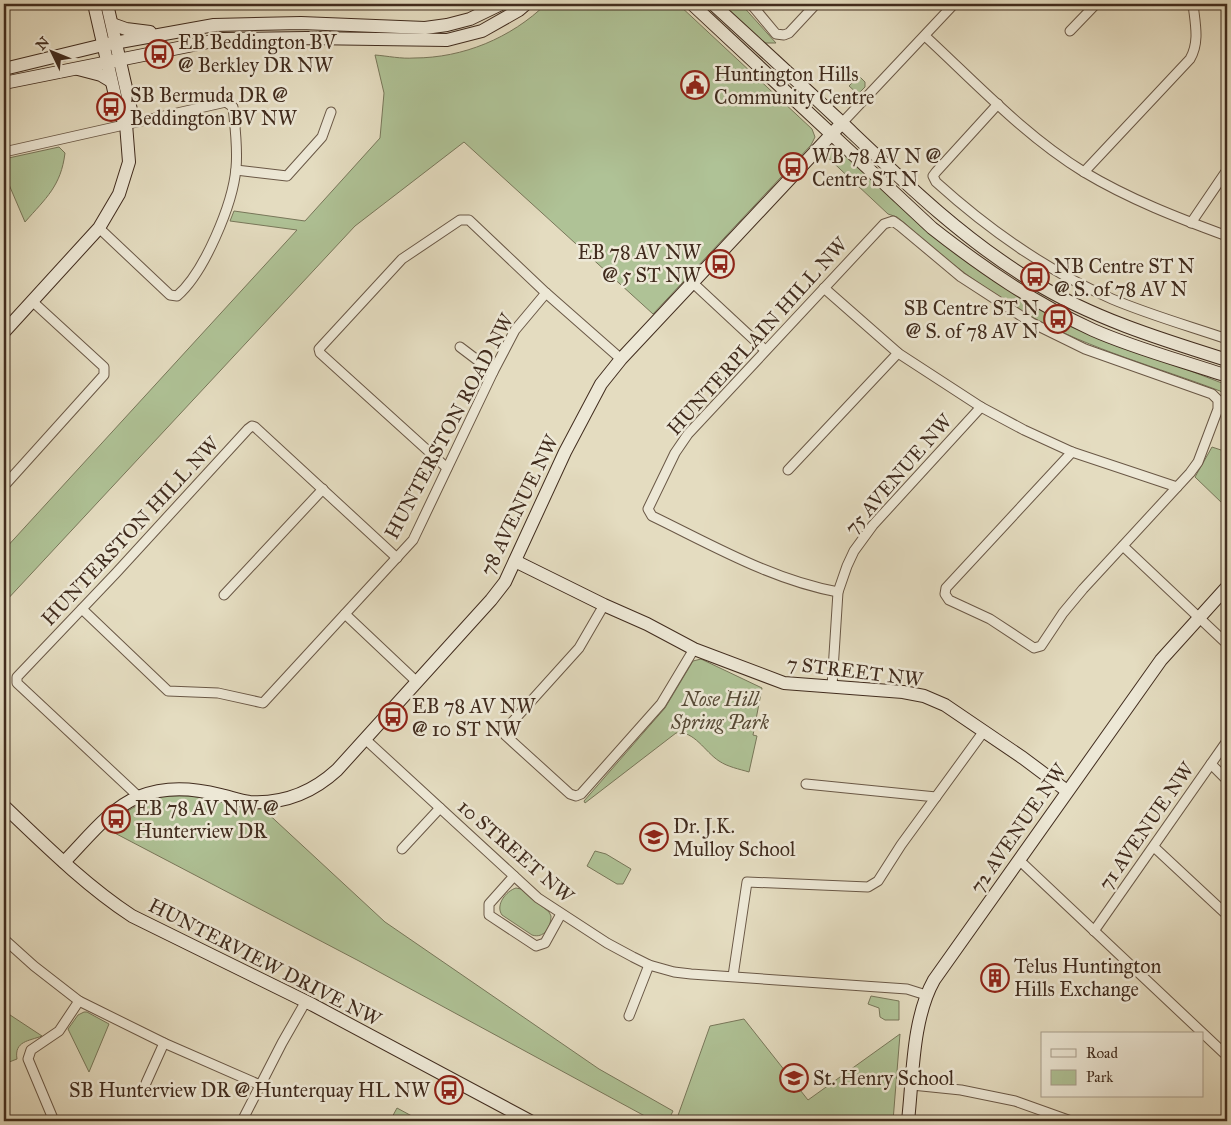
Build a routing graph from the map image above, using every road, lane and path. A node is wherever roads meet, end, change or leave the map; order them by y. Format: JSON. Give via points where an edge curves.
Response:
{"nodes":[{"id":1,"x":94,"y":4,"type":"edge"},
{"id":2,"x":107,"y":4,"type":"edge"},
{"id":3,"x":501,"y":4,"type":"edge"},
{"id":4,"x":526,"y":4,"type":"edge"},
{"id":5,"x":692,"y":4,"type":"edge"},
{"id":6,"x":713,"y":4,"type":"edge"},
{"id":7,"x":751,"y":4,"type":"edge"},
{"id":8,"x":816,"y":4,"type":"edge"},
{"id":9,"x":954,"y":4,"type":"edge"},
{"id":10,"x":1096,"y":4,"type":"edge"},
{"id":11,"x":1193,"y":4,"type":"edge"},
{"id":12,"x":112,"y":24,"type":"junction"},
{"id":13,"x":1070,"y":31,"type":"dead end"},
{"id":14,"x":160,"y":34,"type":"junction"},
{"id":15,"x":925,"y":36,"type":"junction"},
{"id":16,"x":109,"y":44,"type":"junction"},
{"id":17,"x":113,"y":60,"type":"junction"},
{"id":18,"x":73,"y":68,"type":"junction"},
{"id":19,"x":4,"y":69,"type":"edge"},
{"id":20,"x":111,"y":81,"type":"junction"},
{"id":21,"x":4,"y":83,"type":"edge"},
{"id":22,"x":998,"y":104,"type":"junction"},
{"id":23,"x":331,"y":112,"type":"dead end"},
{"id":24,"x":842,"y":123,"type":"junction"},
{"id":25,"x":126,"y":124,"type":"junction"},
{"id":26,"x":832,"y":134,"type":"junction"},
{"id":27,"x":4,"y":152,"type":"edge"},
{"id":28,"x":236,"y":170,"type":"junction"},
{"id":29,"x":1227,"y":170,"type":"edge"},
{"id":30,"x":1084,"y":172,"type":"junction"},
{"id":31,"x":1191,"y":223,"type":"junction"},
{"id":32,"x":99,"y":228,"type":"junction"},
{"id":33,"x":1227,"y":236,"type":"edge"},
{"id":34,"x":693,"y":284,"type":"junction"},
{"id":35,"x":824,"y":288,"type":"junction"},
{"id":36,"x":546,"y":293,"type":"junction"},
{"id":37,"x":32,"y":301,"type":"junction"},
{"id":38,"x":4,"y":332,"type":"edge"},
{"id":39,"x":1227,"y":339,"type":"edge"},
{"id":40,"x":460,"y":347,"type":"dead end"},
{"id":41,"x":765,"y":350,"type":"junction"},
{"id":42,"x":898,"y":353,"type":"junction"},
{"id":43,"x":621,"y":359,"type":"junction"},
{"id":44,"x":1227,"y":360,"type":"edge"},
{"id":45,"x":493,"y":372,"type":"junction"},
{"id":46,"x":1227,"y":376,"type":"edge"},
{"id":47,"x":981,"y":407,"type":"junction"},
{"id":48,"x":1072,"y":452,"type":"junction"},
{"id":49,"x":447,"y":468,"type":"junction"},
{"id":50,"x":788,"y":470,"type":"dead end"},
{"id":51,"x":4,"y":486,"type":"edge"},
{"id":52,"x":1177,"y":487,"type":"junction"},
{"id":53,"x":323,"y":489,"type":"junction"},
{"id":54,"x":1123,"y":546,"type":"junction"},
{"id":55,"x":397,"y":558,"type":"junction"},
{"id":56,"x":516,"y":561,"type":"junction"},
{"id":57,"x":1227,"y":588,"type":"edge"},
{"id":58,"x":838,"y":592,"type":"junction"},
{"id":59,"x":224,"y":594,"type":"dead end"},
{"id":60,"x":604,"y":606,"type":"junction"},
{"id":61,"x":82,"y":609,"type":"junction"},
{"id":62,"x":345,"y":614,"type":"junction"},
{"id":63,"x":1199,"y":618,"type":"junction"},
{"id":64,"x":1227,"y":644,"type":"edge"},
{"id":65,"x":694,"y":649,"type":"junction"},
{"id":66,"x":417,"y":682,"type":"junction"},
{"id":67,"x":832,"y":686,"type":"junction"},
{"id":68,"x":984,"y":732,"type":"junction"},
{"id":69,"x":366,"y":739,"type":"junction"},
{"id":70,"x":1227,"y":741,"type":"edge"},
{"id":71,"x":1211,"y":764,"type":"junction"},
{"id":72,"x":1227,"y":780,"type":"edge"},
{"id":73,"x":806,"y":784,"type":"dead end"},
{"id":74,"x":1067,"y":791,"type":"junction"},
{"id":75,"x":139,"y":797,"type":"junction"},
{"id":76,"x":936,"y":797,"type":"junction"},
{"id":77,"x":4,"y":806,"type":"edge"},
{"id":78,"x":440,"y":808,"type":"junction"},
{"id":79,"x":1154,"y":847,"type":"junction"},
{"id":80,"x":402,"y":849,"type":"dead end"},
{"id":81,"x":1019,"y":860,"type":"junction"},
{"id":82,"x":64,"y":862,"type":"junction"},
{"id":83,"x":514,"y":876,"type":"junction"},
{"id":84,"x":561,"y":914,"type":"junction"},
{"id":85,"x":1227,"y":915,"type":"edge"},
{"id":86,"x":1094,"y":930,"type":"junction"},
{"id":87,"x":4,"y":939,"type":"edge"},
{"id":88,"x":649,"y":964,"type":"junction"},
{"id":89,"x":733,"y":976,"type":"junction"},
{"id":90,"x":926,"y":995,"type":"junction"},
{"id":91,"x":79,"y":1001,"type":"junction"},
{"id":92,"x":306,"y":1001,"type":"junction"},
{"id":93,"x":629,"y":1016,"type":"dead end"},
{"id":94,"x":1202,"y":1032,"type":"edge"},
{"id":95,"x":1204,"y":1034,"type":"edge"},
{"id":96,"x":164,"y":1043,"type":"junction"},
{"id":97,"x":1227,"y":1056,"type":"edge"},
{"id":98,"x":146,"y":1083,"type":"dead end"},
{"id":99,"x":260,"y":1085,"type":"junction"},
{"id":100,"x":912,"y":1085,"type":"junction"},
{"id":101,"x":54,"y":1121,"type":"edge"},
{"id":102,"x":242,"y":1121,"type":"edge"},
{"id":103,"x":530,"y":1121,"type":"edge"},
{"id":104,"x":908,"y":1121,"type":"edge"},
{"id":105,"x":1071,"y":1121,"type":"edge"}],
"edges":[{"from":1,"to":16,"type":"street"},
{"from":2,"to":12,"type":"street"},
{"from":3,"to":14,"type":"street","via":[[470,19],[425,28],[301,23],[214,25]]},
{"from":4,"to":17,"type":"street","via":[[482,31],[447,40],[223,39]]},
{"from":5,"to":26,"type":"street"},
{"from":6,"to":24,"type":"street"},
{"from":7,"to":8,"type":"street","via":[[776,34],[784,35]]},
{"from":9,"to":15,"type":"street"},
{"from":10,"to":13,"type":"street"},
{"from":11,"to":30,"type":"street","via":[[1196,42],[1190,60]]},
{"from":12,"to":14,"type":"street"},
{"from":12,"to":16,"type":"street"},
{"from":14,"to":16,"type":"street"},
{"from":15,"to":22,"type":"street"},
{"from":15,"to":24,"type":"street"},
{"from":16,"to":17,"type":"street"},
{"from":16,"to":19,"type":"street"},
{"from":17,"to":18,"type":"street"},
{"from":17,"to":20,"type":"street"},
{"from":17,"to":25,"type":"street","via":[[131,110]]},
{"from":18,"to":20,"type":"street"},
{"from":18,"to":21,"type":"street"},
{"from":20,"to":25,"type":"street","via":[[119,113]]},
{"from":22,"to":30,"type":"street","via":[[1028,131]]},
{"from":22,"to":39,"type":"street","via":[[936,172],[933,176],[936,182],[1017,247],[1082,284],[1148,313]]},
{"from":23,"to":28,"type":"street","via":[[322,137],[287,176]]},
{"from":24,"to":26,"type":"street","name":"78 AVENUE NW"},
{"from":24,"to":44,"type":"street","via":[[975,243],[1033,282],[1118,324]]},
{"from":25,"to":27,"type":"street"},
{"from":25,"to":28,"type":"street","via":[[226,102],[233,107]]},
{"from":25,"to":32,"type":"street","via":[[129,162],[119,194]]},
{"from":26,"to":34,"type":"street","name":"78 AVENUE NW"},
{"from":26,"to":46,"type":"street","via":[[932,228],[1030,297],[1102,333]]},
{"from":28,"to":32,"type":"street","via":[[226,214],[206,258],[177,296],[170,295]]},
{"from":29,"to":31,"type":"street"},
{"from":30,"to":31,"type":"street","via":[[1161,212]]},
{"from":31,"to":33,"type":"street"},
{"from":32,"to":37,"type":"street"},
{"from":34,"to":41,"type":"street"},
{"from":34,"to":43,"type":"street","name":"78 AVENUE NW"},
{"from":35,"to":41,"type":"street","name":"HUNTERPLAIN HILL NW"},
{"from":35,"to":42,"type":"street"},
{"from":35,"to":52,"type":"street","name":"HUNTERPLAIN HILL NW","via":[[884,224],[893,221],[961,277],[1032,323],[1085,349],[1212,394],[1216,397],[1218,409],[1198,462]]},
{"from":36,"to":43,"type":"street"},
{"from":36,"to":45,"type":"street","name":"HUNTERSTON ROAD NW","via":[[515,330]]},
{"from":36,"to":49,"type":"street","via":[[469,220],[460,220],[402,259],[319,349]]},
{"from":37,"to":38,"type":"street"},
{"from":37,"to":51,"type":"street","via":[[104,367],[104,375]]},
{"from":40,"to":45,"type":"street"},
{"from":41,"to":58,"type":"street","name":"HUNTERPLAIN HILL NW","via":[[688,434],[675,453],[648,509],[652,516],[781,577]]},
{"from":42,"to":47,"type":"street"},
{"from":42,"to":50,"type":"street"},
{"from":43,"to":56,"type":"street","name":"78 AVENUE NW","via":[[601,384],[565,452]]},
{"from":45,"to":49,"type":"street","name":"HUNTERSTON ROAD NW"},
{"from":47,"to":48,"type":"street"},
{"from":47,"to":58,"type":"street","name":"75 AVENUE NW","via":[[860,541]]},
{"from":48,"to":52,"type":"street"},
{"from":48,"to":54,"type":"street","via":[[946,588],[948,600],[990,619],[1034,648],[1041,646],[1068,607]]},
{"from":49,"to":55,"type":"street","name":"HUNTERSTON ROAD NW","via":[[413,540]]},
{"from":52,"to":54,"type":"street"},
{"from":53,"to":55,"type":"street","name":"HUNTERSTON HILL NW"},
{"from":53,"to":59,"type":"street"},
{"from":53,"to":61,"type":"street","name":"HUNTERSTON HILL NW","via":[[252,426]]},
{"from":54,"to":63,"type":"street"},
{"from":55,"to":62,"type":"street","name":"HUNTERSTON ROAD NW"},
{"from":56,"to":60,"type":"street","name":"7 STREET NW"},
{"from":56,"to":66,"type":"street","name":"78 AVENUE NW","via":[[492,600]]},
{"from":57,"to":63,"type":"street","name":"72 AVENUE NW"},
{"from":58,"to":67,"type":"street","name":"75 AVENUE NW"},
{"from":60,"to":65,"type":"street","name":"7 STREET NW"},
{"from":60,"to":65,"type":"street","via":[[579,648],[505,730],[506,735],[570,794],[581,794],[661,704]]},
{"from":61,"to":62,"type":"street","name":"HUNTERSTON ROAD NW","via":[[168,691],[218,693],[263,703]]},
{"from":61,"to":75,"type":"street","name":"HUNTERSTON HILL NW","via":[[17,678],[17,683]]},
{"from":62,"to":66,"type":"street"},
{"from":63,"to":64,"type":"street"},
{"from":63,"to":74,"type":"street","name":"72 AVENUE NW","via":[[1161,660]]},
{"from":65,"to":67,"type":"street","name":"7 STREET NW","via":[[784,683]]},
{"from":66,"to":69,"type":"street","name":"78 AVENUE NW"},
{"from":67,"to":68,"type":"street","name":"7 STREET NW","via":[[924,696],[945,705]]},
{"from":68,"to":74,"type":"street","name":"7 STREET NW"},
{"from":68,"to":76,"type":"street"},
{"from":69,"to":75,"type":"street","name":"78 AVENUE NW","via":[[327,779],[289,798],[249,802],[186,788],[161,790]]},
{"from":69,"to":78,"type":"street","name":"10 STREET NW"},
{"from":70,"to":71,"type":"street","name":"71 AVENUE NW"},
{"from":71,"to":72,"type":"street"},
{"from":71,"to":79,"type":"street","name":"71 AVENUE NW"},
{"from":73,"to":76,"type":"street"},
{"from":74,"to":81,"type":"street","name":"72 AVENUE NW"},
{"from":75,"to":82,"type":"street","name":"78 AVENUE NW","via":[[114,812]]},
{"from":76,"to":89,"type":"street","via":[[878,881],[868,887],[747,882]]},
{"from":77,"to":82,"type":"street","name":"HUNTERVIEW DRIVE NW"},
{"from":78,"to":80,"type":"street"},
{"from":78,"to":83,"type":"street","name":"10 STREET NW"},
{"from":79,"to":85,"type":"street"},
{"from":79,"to":86,"type":"street","name":"71 AVENUE NW"},
{"from":81,"to":86,"type":"street"},
{"from":81,"to":90,"type":"street","name":"72 AVENUE NW","via":[[953,951]]},
{"from":82,"to":92,"type":"street","name":"HUNTERVIEW DRIVE NW","via":[[85,882],[132,916]]},
{"from":83,"to":84,"type":"street","name":"10 STREET NW"},
{"from":83,"to":84,"type":"street","via":[[488,904],[489,915],[536,946],[545,943]]},
{"from":84,"to":88,"type":"street","name":"10 STREET NW"},
{"from":86,"to":94,"type":"street"},
{"from":87,"to":91,"type":"street"},
{"from":88,"to":89,"type":"street","name":"10 STREET NW","via":[[674,972]]},
{"from":88,"to":93,"type":"street"},
{"from":89,"to":90,"type":"street","name":"10 STREET NW","via":[[907,988]]},
{"from":90,"to":100,"type":"street","name":"72 AVENUE NW","via":[[918,1030]]},
{"from":91,"to":96,"type":"street"},
{"from":91,"to":101,"type":"street","via":[[58,1031],[30,1050],[28,1059]]},
{"from":92,"to":99,"type":"street"},
{"from":92,"to":103,"type":"street","name":"HUNTERVIEW DRIVE NW"},
{"from":95,"to":97,"type":"street"},
{"from":96,"to":98,"type":"street"},
{"from":96,"to":99,"type":"street"},
{"from":99,"to":102,"type":"street"},
{"from":100,"to":104,"type":"street","name":"72 AVENUE NW"},
{"from":100,"to":105,"type":"street","via":[[961,1090],[1015,1102]]}]}
